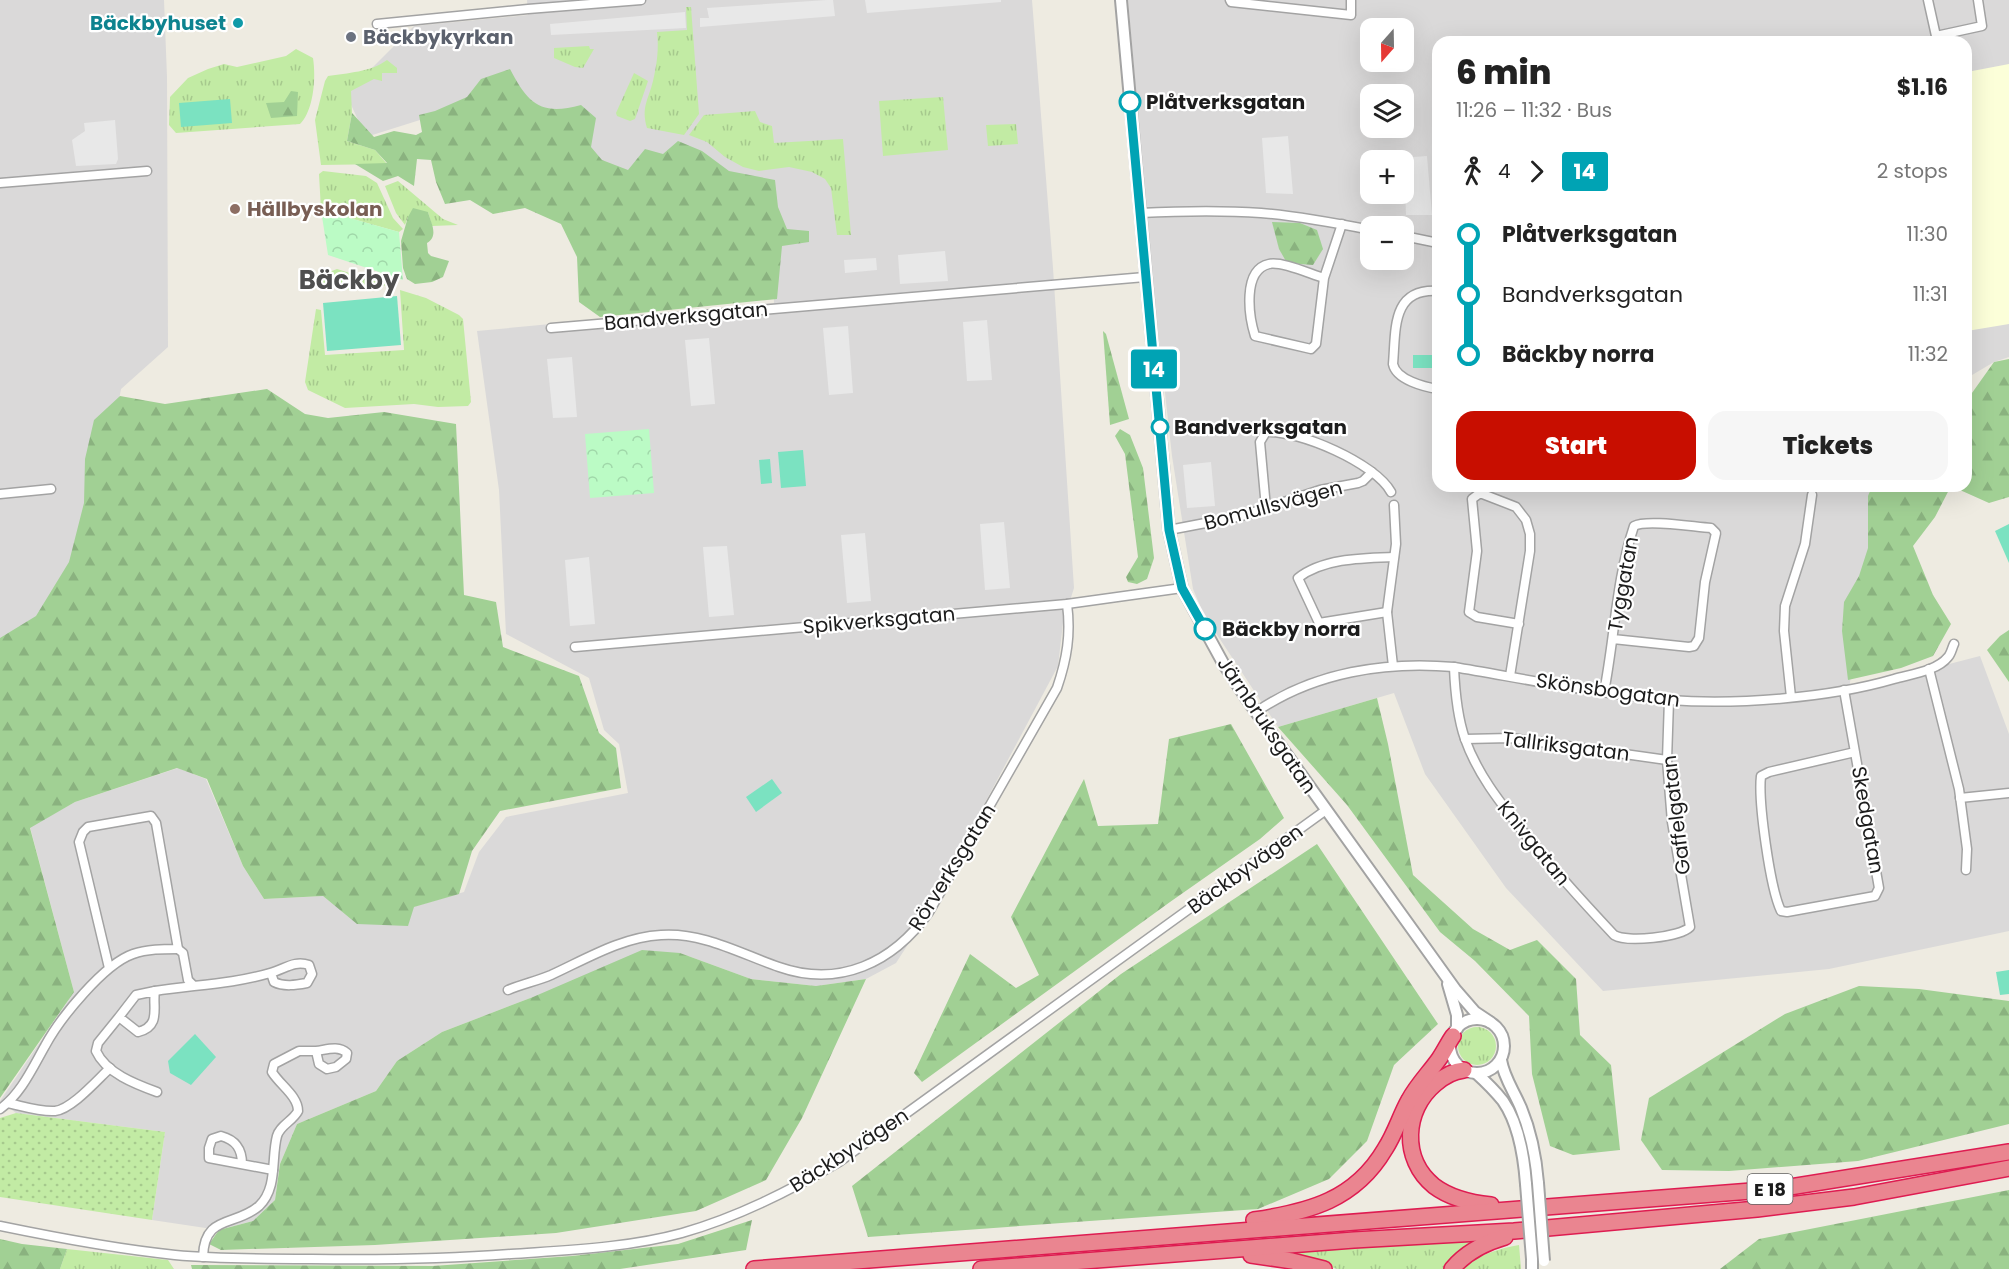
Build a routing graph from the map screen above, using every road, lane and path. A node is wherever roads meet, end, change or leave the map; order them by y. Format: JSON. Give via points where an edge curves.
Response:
{"nodes":[{"id":1,"x":641,"y":0,"type":"edge"},
{"id":2,"x":1121,"y":0,"type":"edge"},
{"id":3,"x":1230,"y":0,"type":"edge"},
{"id":4,"x":1351,"y":0,"type":"edge"},
{"id":5,"x":1928,"y":0,"type":"edge"},
{"id":6,"x":1978,"y":0,"type":"edge"},
{"id":7,"x":579,"y":2,"type":"edge"},
{"id":8,"x":527,"y":4,"type":"edge"},
{"id":9,"x":377,"y":24,"type":"dead end"},
{"id":10,"x":147,"y":171,"type":"dead end"},
{"id":11,"x":0,"y":183,"type":"edge"},
{"id":12,"x":1140,"y":213,"type":"junction"},
{"id":13,"x":1342,"y":224,"type":"junction"},
{"id":14,"x":1360,"y":228,"type":"edge"},
{"id":15,"x":1414,"y":238,"type":"edge"},
{"id":16,"x":1432,"y":242,"type":"edge"},
{"id":17,"x":1145,"y":277,"type":"junction"},
{"id":18,"x":1324,"y":278,"type":"junction"},
{"id":19,"x":1432,"y":291,"type":"edge"},
{"id":20,"x":551,"y":328,"type":"dead end"},
{"id":21,"x":1432,"y":387,"type":"edge"},
{"id":22,"x":1372,"y":472,"type":"junction"},
{"id":23,"x":51,"y":489,"type":"dead end"},
{"id":24,"x":1390,"y":492,"type":"dead end"},
{"id":25,"x":0,"y":494,"type":"edge"},
{"id":26,"x":1812,"y":495,"type":"dead end"},
{"id":27,"x":1394,"y":505,"type":"dead end"},
{"id":28,"x":1266,"y":508,"type":"junction"},
{"id":29,"x":1169,"y":530,"type":"junction"},
{"id":30,"x":1394,"y":557,"type":"junction"},
{"id":31,"x":1182,"y":588,"type":"junction"},
{"id":32,"x":1067,"y":604,"type":"junction"},
{"id":33,"x":1388,"y":612,"type":"junction"},
{"id":34,"x":1519,"y":624,"type":"junction"},
{"id":35,"x":1613,"y":639,"type":"junction"},
{"id":36,"x":1954,"y":644,"type":"dead end"},
{"id":37,"x":575,"y":646,"type":"dead end"},
{"id":38,"x":1393,"y":666,"type":"junction"},
{"id":39,"x":1454,"y":667,"type":"junction"},
{"id":40,"x":1929,"y":669,"type":"junction"},
{"id":41,"x":1510,"y":676,"type":"junction"},
{"id":42,"x":1844,"y":690,"type":"junction"},
{"id":43,"x":1604,"y":692,"type":"junction"},
{"id":44,"x":1791,"y":697,"type":"junction"},
{"id":45,"x":1669,"y":700,"type":"junction"},
{"id":46,"x":1256,"y":712,"type":"junction"},
{"id":47,"x":1465,"y":739,"type":"junction"},
{"id":48,"x":1855,"y":752,"type":"junction"},
{"id":49,"x":1667,"y":760,"type":"junction"},
{"id":50,"x":2009,"y":794,"type":"edge"},
{"id":51,"x":1960,"y":798,"type":"junction"},
{"id":52,"x":1326,"y":810,"type":"junction"},
{"id":53,"x":1966,"y":870,"type":"dead end"},
{"id":54,"x":1688,"y":929,"type":"joint"},
{"id":55,"x":178,"y":949,"type":"junction"},
{"id":56,"x":1433,"y":958,"type":"junction"},
{"id":57,"x":110,"y":968,"type":"junction"},
{"id":58,"x":271,"y":973,"type":"junction"},
{"id":59,"x":193,"y":985,"type":"junction"},
{"id":60,"x":508,"y":990,"type":"dead end"},
{"id":61,"x":155,"y":991,"type":"junction"},
{"id":62,"x":119,"y":1017,"type":"junction"},
{"id":63,"x":1490,"y":1022,"type":"junction"},
{"id":64,"x":1455,"y":1032,"type":"junction"},
{"id":65,"x":316,"y":1051,"type":"dead end"},
{"id":66,"x":1501,"y":1060,"type":"junction"},
{"id":67,"x":110,"y":1068,"type":"junction"},
{"id":68,"x":1470,"y":1072,"type":"junction"},
{"id":69,"x":157,"y":1092,"type":"dead end"},
{"id":70,"x":8,"y":1103,"type":"junction"},
{"id":71,"x":0,"y":1109,"type":"edge"},
{"id":72,"x":2009,"y":1152,"type":"edge"},
{"id":73,"x":242,"y":1164,"type":"dead end"},
{"id":74,"x":2009,"y":1168,"type":"edge"},
{"id":75,"x":273,"y":1170,"type":"junction"},
{"id":76,"x":1514,"y":1209,"type":"junction"},
{"id":77,"x":0,"y":1226,"type":"edge"},
{"id":78,"x":1560,"y":1227,"type":"junction"},
{"id":79,"x":1215,"y":1232,"type":"junction"},
{"id":80,"x":1237,"y":1250,"type":"junction"},
{"id":81,"x":203,"y":1257,"type":"junction"},
{"id":82,"x":1532,"y":1264,"type":"edge"},
{"id":83,"x":1544,"y":1265,"type":"edge"},
{"id":84,"x":754,"y":1269,"type":"edge"},
{"id":85,"x":981,"y":1269,"type":"edge"},
{"id":86,"x":1324,"y":1269,"type":"edge"},
{"id":87,"x":1452,"y":1269,"type":"edge"}],
"edges":[{"from":1,"to":7,"type":"street"},
{"from":2,"to":12,"type":"street","name":"Järnbruksgatan"},
{"from":3,"to":4,"type":"street","via":[[1351,15]]},
{"from":5,"to":6,"type":"street","via":[[1936,36],[1983,26]]},
{"from":7,"to":8,"type":"street"},
{"from":8,"to":9,"type":"street"},
{"from":10,"to":11,"type":"street"},
{"from":12,"to":13,"type":"street","via":[[1220,211]]},
{"from":12,"to":17,"type":"street","name":"Järnbruksgatan"},
{"from":13,"to":14,"type":"street"},
{"from":13,"to":18,"type":"street"},
{"from":15,"to":16,"type":"street"},
{"from":17,"to":20,"type":"street","name":"Bandverksgatan"},
{"from":17,"to":29,"type":"street","name":"Järnbruksgatan"},
{"from":18,"to":18,"type":"street","via":[[1279,264],[1262,267],[1253,275],[1250,290],[1255,336],[1311,349],[1316,344]]},
{"from":19,"to":21,"type":"street","via":[[1419,292],[1402,304],[1397,315],[1394,368],[1399,375]]},
{"from":22,"to":24,"type":"street"},
{"from":22,"to":28,"type":"street","name":"Bomullsvägen","via":[[1363,482],[1320,490]]},
{"from":22,"to":28,"type":"street","via":[[1324,446],[1266,432],[1260,442]]},
{"from":23,"to":25,"type":"street"},
{"from":26,"to":44,"type":"street","via":[[1805,544],[1785,606]]},
{"from":27,"to":30,"type":"street"},
{"from":28,"to":29,"type":"street","name":"Bomullsvägen"},
{"from":29,"to":31,"type":"street","name":"Järnbruksgatan"},
{"from":30,"to":33,"type":"street"},
{"from":30,"to":33,"type":"street","via":[[1318,567],[1298,578],[1319,623]]},
{"from":31,"to":32,"type":"street","name":"Spikverksgatan"},
{"from":31,"to":46,"type":"street","name":"Järnbruksgatan","via":[[1223,663]]},
{"from":32,"to":37,"type":"street","name":"Spikverksgatan"},
{"from":32,"to":60,"type":"street","name":"Rörverksgatan","via":[[1068,653],[1057,688],[929,912],[897,948],[856,969],[822,974],[789,970],[702,939],[662,935],[622,943]]},
{"from":33,"to":38,"type":"street"},
{"from":34,"to":34,"type":"street","via":[[1530,551],[1526,520],[1516,507],[1480,493],[1472,499],[1477,550],[1469,612]]},
{"from":34,"to":41,"type":"street"},
{"from":35,"to":35,"type":"street","name":"Tyggatan","via":[[1619,586],[1634,526],[1638,523],[1711,528],[1716,534],[1695,646]]},
{"from":35,"to":43,"type":"street","name":"Tyggatan"},
{"from":36,"to":40,"type":"street","name":"Skönsbogatan","via":[[1948,657]]},
{"from":38,"to":39,"type":"street","name":"Skönsbogatan"},
{"from":38,"to":46,"type":"street","name":"Skönsbogatan","via":[[1322,679],[1282,695]]},
{"from":39,"to":41,"type":"street","name":"Skönsbogatan"},
{"from":39,"to":47,"type":"street","name":"Knivgatan","via":[[1456,703]]},
{"from":40,"to":42,"type":"street","name":"Skönsbogatan"},
{"from":40,"to":51,"type":"street"},
{"from":41,"to":43,"type":"street","name":"Skönsbogatan"},
{"from":42,"to":44,"type":"street","name":"Skönsbogatan"},
{"from":42,"to":48,"type":"street","name":"Skedgatan"},
{"from":43,"to":45,"type":"street","name":"Skönsbogatan"},
{"from":44,"to":45,"type":"street","name":"Skönsbogatan","via":[[1714,702]]},
{"from":45,"to":49,"type":"street","name":"Gaffelgatan"},
{"from":46,"to":52,"type":"street","name":"Järnbruksgatan"},
{"from":47,"to":49,"type":"street","name":"Tallriksgatan","via":[[1511,738]]},
{"from":47,"to":54,"type":"street","name":"Knivgatan","via":[[1497,799],[1614,935],[1628,940]]},
{"from":48,"to":48,"type":"street","name":"Skedgatan","via":[[1878,893],[1781,911],[1762,810],[1761,776]]},
{"from":49,"to":54,"type":"street","name":"Gaffelgatan","via":[[1672,822],[1690,919]]},
{"from":50,"to":51,"type":"street"},
{"from":51,"to":53,"type":"street"},
{"from":52,"to":56,"type":"street","name":"Järnbruksgatan"},
{"from":52,"to":81,"type":"street","name":"Bäckbyvägen","via":[[839,1161],[722,1221],[649,1240],[493,1255],[343,1260]]},
{"from":55,"to":57,"type":"street","via":[[135,953]]},
{"from":55,"to":57,"type":"street","via":[[153,818],[148,815],[88,827],[79,842]]},
{"from":55,"to":59,"type":"street","via":[[183,953],[188,980]]},
{"from":56,"to":63,"type":"street","name":"Järnbruksgatan","via":[[1472,1009]]},
{"from":56,"to":64,"type":"street","name":"Järnbruksgatan","via":[[1453,997],[1458,1015]]},
{"from":57,"to":70,"type":"street","via":[[68,1013]]},
{"from":58,"to":58,"type":"street","via":[[279,985],[294,986],[307,983],[312,974],[309,965],[297,963]]},
{"from":58,"to":59,"type":"street"},
{"from":59,"to":61,"type":"street"},
{"from":61,"to":62,"type":"street","via":[[136,995]]},
{"from":61,"to":62,"type":"street","via":[[156,1014],[143,1031],[134,1030]]},
{"from":62,"to":67,"type":"street","via":[[96,1051]]},
{"from":63,"to":64,"type":"street","via":[[1473,1020]]},
{"from":63,"to":66,"type":"street","via":[[1504,1043]]},
{"from":64,"to":68,"type":"street","via":[[1451,1053],[1458,1065]]},
{"from":64,"to":79,"type":"highway","number":"E 18","via":[[1408,1100],[1381,1156],[1356,1184],[1314,1208],[1226,1225]]},
{"from":65,"to":75,"type":"street","via":[[299,1051],[274,1064],[272,1072],[298,1105],[298,1112],[279,1131]]},
{"from":66,"to":68,"type":"street","via":[[1490,1071]]},
{"from":66,"to":83,"type":"street","bridge":true,"via":[[1528,1128],[1535,1160]]},
{"from":67,"to":69,"type":"street","via":[[130,1082]]},
{"from":67,"to":70,"type":"street","via":[[59,1110]]},
{"from":68,"to":76,"type":"highway","number":"E 18","via":[[1455,1071],[1420,1100],[1411,1122],[1414,1157],[1426,1178],[1444,1192],[1467,1201]]},
{"from":68,"to":82,"type":"street","bridge":true,"via":[[1497,1094],[1510,1114],[1526,1184]]},
{"from":70,"to":71,"type":"street"},
{"from":72,"to":76,"type":"highway","number":"E 18","via":[[1777,1189]]},
{"from":73,"to":75,"type":"street"},
{"from":74,"to":78,"type":"highway","number":"E 18","via":[[1854,1197]]},
{"from":75,"to":81,"type":"street","via":[[264,1200],[247,1214],[214,1226],[207,1235]]},
{"from":76,"to":79,"type":"highway","number":"E 18"},
{"from":77,"to":81,"type":"street","name":"Bäckbyvägen","via":[[94,1245]]},
{"from":78,"to":80,"type":"highway","number":"E 18"},
{"from":78,"to":87,"type":"highway","number":"E 18","via":[[1553,1233],[1495,1240],[1473,1250]]},
{"from":79,"to":84,"type":"highway","number":"E 18"},
{"from":80,"to":85,"type":"highway","number":"E 18"},
{"from":80,"to":86,"type":"highway","number":"E 18"}]}
